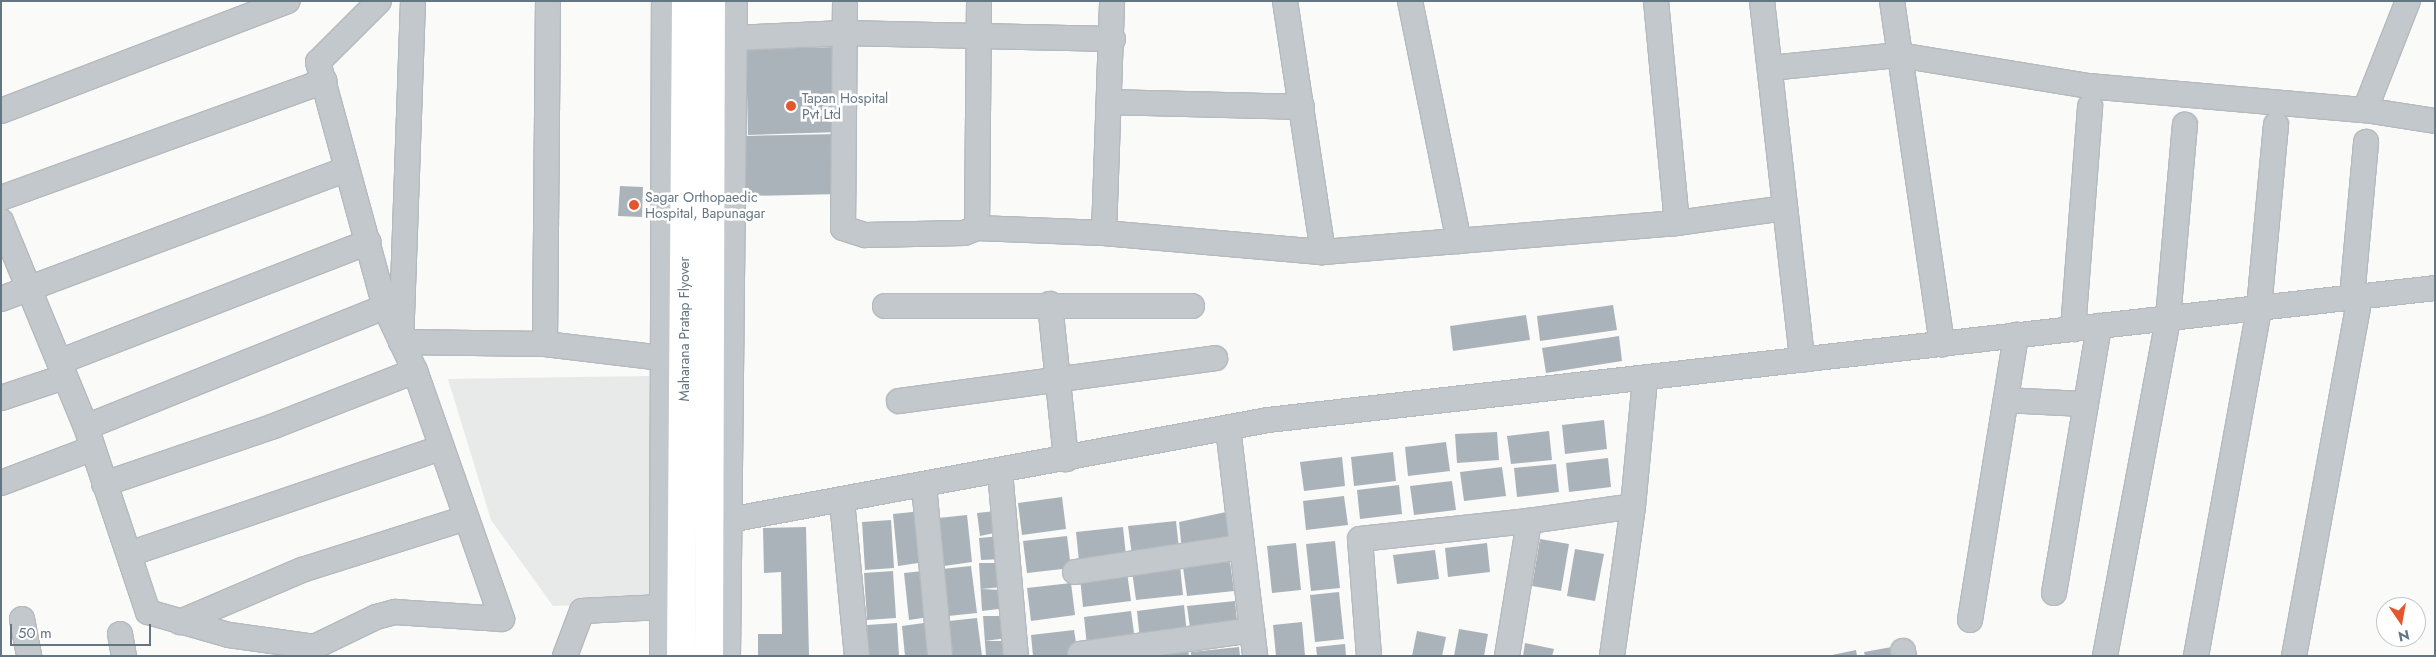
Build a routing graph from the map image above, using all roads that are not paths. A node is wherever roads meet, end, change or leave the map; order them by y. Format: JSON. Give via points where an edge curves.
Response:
{"nodes":[{"id":1,"x":288,"y":1,"type":"edge"},
{"id":2,"x":379,"y":1,"type":"edge"},
{"id":3,"x":413,"y":1,"type":"edge"},
{"id":4,"x":548,"y":1,"type":"edge"},
{"id":5,"x":664,"y":1,"type":"edge"},
{"id":6,"x":686,"y":1,"type":"edge"},
{"id":7,"x":711,"y":1,"type":"edge"},
{"id":8,"x":735,"y":1,"type":"edge"},
{"id":9,"x":845,"y":1,"type":"edge"},
{"id":10,"x":980,"y":1,"type":"edge"},
{"id":11,"x":1112,"y":1,"type":"edge"},
{"id":12,"x":1285,"y":1,"type":"edge"},
{"id":13,"x":1410,"y":1,"type":"edge"},
{"id":14,"x":1656,"y":1,"type":"edge"},
{"id":15,"x":1762,"y":1,"type":"edge"},
{"id":16,"x":1892,"y":1,"type":"edge"},
{"id":17,"x":2408,"y":1,"type":"edge"},
{"id":18,"x":844,"y":33,"type":"junction"},
{"id":19,"x":979,"y":36,"type":"junction"},
{"id":20,"x":734,"y":38,"type":"junction"},
{"id":21,"x":1113,"y":39,"type":"junction"},
{"id":22,"x":1899,"y":55,"type":"junction"},
{"id":23,"x":1770,"y":68,"type":"junction"},
{"id":24,"x":324,"y":81,"type":"junction"},
{"id":25,"x":1110,"y":102,"type":"junction"},
{"id":26,"x":2090,"y":107,"type":"dead end"},
{"id":27,"x":1302,"y":108,"type":"junction"},
{"id":28,"x":2365,"y":110,"type":"junction"},
{"id":29,"x":1,"y":111,"type":"edge"},
{"id":30,"x":2435,"y":121,"type":"edge"},
{"id":31,"x":2185,"y":125,"type":"dead end"},
{"id":32,"x":2276,"y":126,"type":"dead end"},
{"id":33,"x":2366,"y":142,"type":"dead end"},
{"id":34,"x":346,"y":169,"type":"junction"},
{"id":35,"x":1,"y":198,"type":"edge"},
{"id":36,"x":1785,"y":208,"type":"junction"},
{"id":37,"x":1,"y":221,"type":"edge"},
{"id":38,"x":1677,"y":223,"type":"junction"},
{"id":39,"x":977,"y":228,"type":"junction"},
{"id":40,"x":1104,"y":233,"type":"junction"},
{"id":41,"x":1459,"y":241,"type":"junction"},
{"id":42,"x":369,"y":242,"type":"junction"},
{"id":43,"x":1323,"y":252,"type":"junction"},
{"id":44,"x":28,"y":288,"type":"junction"},
{"id":45,"x":2435,"y":288,"type":"edge"},
{"id":46,"x":2356,"y":297,"type":"junction"},
{"id":47,"x":1,"y":299,"type":"edge"},
{"id":48,"x":1050,"y":304,"type":"junction"},
{"id":49,"x":885,"y":306,"type":"dead end"},
{"id":50,"x":1192,"y":306,"type":"dead end"},
{"id":51,"x":385,"y":307,"type":"junction"},
{"id":52,"x":2259,"y":308,"type":"junction"},
{"id":53,"x":2168,"y":318,"type":"junction"},
{"id":54,"x":2099,"y":326,"type":"junction"},
{"id":55,"x":2073,"y":329,"type":"junction"},
{"id":56,"x":2016,"y":336,"type":"junction"},
{"id":57,"x":401,"y":342,"type":"junction"},
{"id":58,"x":545,"y":344,"type":"junction"},
{"id":59,"x":1942,"y":344,"type":"junction"},
{"id":60,"x":662,"y":358,"type":"junction"},
{"id":61,"x":1215,"y":358,"type":"dead end"},
{"id":62,"x":1802,"y":360,"type":"junction"},
{"id":63,"x":61,"y":370,"type":"junction"},
{"id":64,"x":415,"y":371,"type":"junction"},
{"id":65,"x":1645,"y":378,"type":"junction"},
{"id":66,"x":1058,"y":379,"type":"junction"},
{"id":67,"x":1,"y":398,"type":"edge"},
{"id":68,"x":2006,"y":400,"type":"junction"},
{"id":69,"x":899,"y":401,"type":"dead end"},
{"id":70,"x":2086,"y":404,"type":"junction"},
{"id":71,"x":86,"y":427,"type":"junction"},
{"id":72,"x":1228,"y":428,"type":"junction"},
{"id":73,"x":440,"y":448,"type":"junction"},
{"id":74,"x":91,"y":449,"type":"junction"},
{"id":75,"x":1066,"y":459,"type":"junction"},
{"id":76,"x":1000,"y":471,"type":"junction"},
{"id":77,"x":1,"y":483,"type":"edge"},
{"id":78,"x":104,"y":484,"type":"junction"},
{"id":79,"x":924,"y":486,"type":"junction"},
{"id":80,"x":842,"y":501,"type":"junction"},
{"id":81,"x":1633,"y":506,"type":"junction"},
{"id":82,"x":466,"y":518,"type":"junction"},
{"id":83,"x":729,"y":520,"type":"junction"},
{"id":84,"x":1529,"y":521,"type":"junction"},
{"id":85,"x":1240,"y":547,"type":"junction"},
{"id":86,"x":129,"y":554,"type":"junction"},
{"id":87,"x":1075,"y":572,"type":"dead end"},
{"id":88,"x":2054,"y":593,"type":"dead end"},
{"id":89,"x":662,"y":607,"type":"junction"},
{"id":90,"x":22,"y":618,"type":"dead end"},
{"id":91,"x":1970,"y":620,"type":"dead end"},
{"id":92,"x":180,"y":622,"type":"junction"},
{"id":93,"x":1252,"y":630,"type":"junction"},
{"id":94,"x":1080,"y":654,"type":"dead end"},
{"id":95,"x":30,"y":656,"type":"edge"},
{"id":96,"x":565,"y":656,"type":"edge"},
{"id":97,"x":662,"y":656,"type":"edge"},
{"id":98,"x":681,"y":656,"type":"edge"},
{"id":99,"x":709,"y":656,"type":"edge"},
{"id":100,"x":728,"y":656,"type":"edge"},
{"id":101,"x":856,"y":656,"type":"edge"},
{"id":102,"x":940,"y":656,"type":"edge"},
{"id":103,"x":1016,"y":656,"type":"edge"},
{"id":104,"x":1254,"y":656,"type":"edge"},
{"id":105,"x":1369,"y":656,"type":"edge"},
{"id":106,"x":1507,"y":656,"type":"edge"},
{"id":107,"x":1612,"y":656,"type":"edge"},
{"id":108,"x":2105,"y":656,"type":"edge"},
{"id":109,"x":2196,"y":656,"type":"edge"},
{"id":110,"x":2294,"y":656,"type":"edge"}],
"edges":[{"from":1,"to":29,"type":"street"},
{"from":2,"to":24,"type":"street","via":[[318,62]]},
{"from":3,"to":57,"type":"street"},
{"from":4,"to":58,"type":"street"},
{"from":5,"to":60,"type":"street"},
{"from":6,"to":98,"type":"main road","name":"Maharana Pratap Flyover"},
{"from":7,"to":99,"type":"main road","name":"Maharana Pratap Flyover"},
{"from":8,"to":20,"type":"street"},
{"from":9,"to":18,"type":"street"},
{"from":10,"to":19,"type":"street"},
{"from":11,"to":21,"type":"street"},
{"from":12,"to":27,"type":"street"},
{"from":13,"to":41,"type":"street"},
{"from":14,"to":38,"type":"street"},
{"from":15,"to":23,"type":"street"},
{"from":16,"to":22,"type":"street"},
{"from":17,"to":28,"type":"street"},
{"from":18,"to":19,"type":"street"},
{"from":18,"to":20,"type":"street"},
{"from":18,"to":39,"type":"street","via":[[843,228],[865,235],[964,233]]},
{"from":19,"to":21,"type":"street"},
{"from":19,"to":39,"type":"street"},
{"from":20,"to":83,"type":"street"},
{"from":21,"to":25,"type":"street"},
{"from":22,"to":23,"type":"street"},
{"from":22,"to":28,"type":"street","via":[[2088,86]]},
{"from":22,"to":59,"type":"street"},
{"from":23,"to":36,"type":"street"},
{"from":24,"to":34,"type":"street"},
{"from":24,"to":35,"type":"street"},
{"from":25,"to":27,"type":"street"},
{"from":25,"to":40,"type":"street"},
{"from":26,"to":55,"type":"street"},
{"from":27,"to":43,"type":"street"},
{"from":28,"to":30,"type":"street"},
{"from":31,"to":53,"type":"street"},
{"from":32,"to":52,"type":"street"},
{"from":33,"to":46,"type":"street"},
{"from":34,"to":42,"type":"street"},
{"from":34,"to":44,"type":"street"},
{"from":36,"to":38,"type":"street"},
{"from":36,"to":62,"type":"street"},
{"from":37,"to":44,"type":"street"},
{"from":38,"to":41,"type":"street"},
{"from":39,"to":40,"type":"street"},
{"from":40,"to":43,"type":"street"},
{"from":41,"to":43,"type":"street"},
{"from":42,"to":51,"type":"street"},
{"from":42,"to":63,"type":"street"},
{"from":44,"to":47,"type":"street"},
{"from":44,"to":63,"type":"street"},
{"from":45,"to":46,"type":"street"},
{"from":46,"to":52,"type":"street"},
{"from":46,"to":110,"type":"street"},
{"from":48,"to":49,"type":"street"},
{"from":48,"to":50,"type":"street"},
{"from":48,"to":66,"type":"street"},
{"from":51,"to":57,"type":"street"},
{"from":51,"to":71,"type":"street"},
{"from":52,"to":53,"type":"street"},
{"from":52,"to":109,"type":"street"},
{"from":53,"to":54,"type":"street"},
{"from":53,"to":108,"type":"street"},
{"from":54,"to":55,"type":"street"},
{"from":54,"to":70,"type":"street"},
{"from":55,"to":56,"type":"street"},
{"from":56,"to":59,"type":"street"},
{"from":56,"to":68,"type":"street"},
{"from":57,"to":58,"type":"street"},
{"from":57,"to":64,"type":"street"},
{"from":58,"to":60,"type":"street"},
{"from":59,"to":62,"type":"street"},
{"from":60,"to":89,"type":"street"},
{"from":61,"to":66,"type":"street"},
{"from":62,"to":65,"type":"street"},
{"from":63,"to":67,"type":"street"},
{"from":63,"to":71,"type":"street"},
{"from":64,"to":73,"type":"street"},
{"from":64,"to":78,"type":"street","via":[[274,426]]},
{"from":65,"to":72,"type":"street","via":[[1268,420]]},
{"from":65,"to":81,"type":"street"},
{"from":66,"to":69,"type":"street"},
{"from":66,"to":75,"type":"street"},
{"from":68,"to":70,"type":"street"},
{"from":68,"to":91,"type":"street"},
{"from":70,"to":88,"type":"street"},
{"from":71,"to":74,"type":"street"},
{"from":72,"to":75,"type":"street"},
{"from":72,"to":85,"type":"street"},
{"from":73,"to":82,"type":"street"},
{"from":73,"to":86,"type":"street"},
{"from":74,"to":77,"type":"street"},
{"from":74,"to":78,"type":"street"},
{"from":75,"to":76,"type":"street"},
{"from":76,"to":79,"type":"street"},
{"from":76,"to":103,"type":"street"},
{"from":78,"to":86,"type":"street"},
{"from":79,"to":80,"type":"street"},
{"from":79,"to":102,"type":"street"},
{"from":80,"to":83,"type":"street"},
{"from":80,"to":101,"type":"street"},
{"from":81,"to":84,"type":"street"},
{"from":81,"to":107,"type":"street"},
{"from":82,"to":92,"type":"street","via":[[302,570]]},
{"from":82,"to":92,"type":"street","via":[[502,619],[395,612],[376,617],[314,647],[229,635]]},
{"from":83,"to":100,"type":"street"},
{"from":84,"to":105,"type":"street","via":[[1360,539]]},
{"from":84,"to":106,"type":"street"},
{"from":85,"to":87,"type":"street"},
{"from":85,"to":93,"type":"street"},
{"from":86,"to":92,"type":"street","via":[[148,612]]},
{"from":89,"to":96,"type":"street","via":[[582,611]]},
{"from":89,"to":97,"type":"street"},
{"from":90,"to":95,"type":"street"},
{"from":93,"to":94,"type":"street"},
{"from":93,"to":104,"type":"street"}]}
